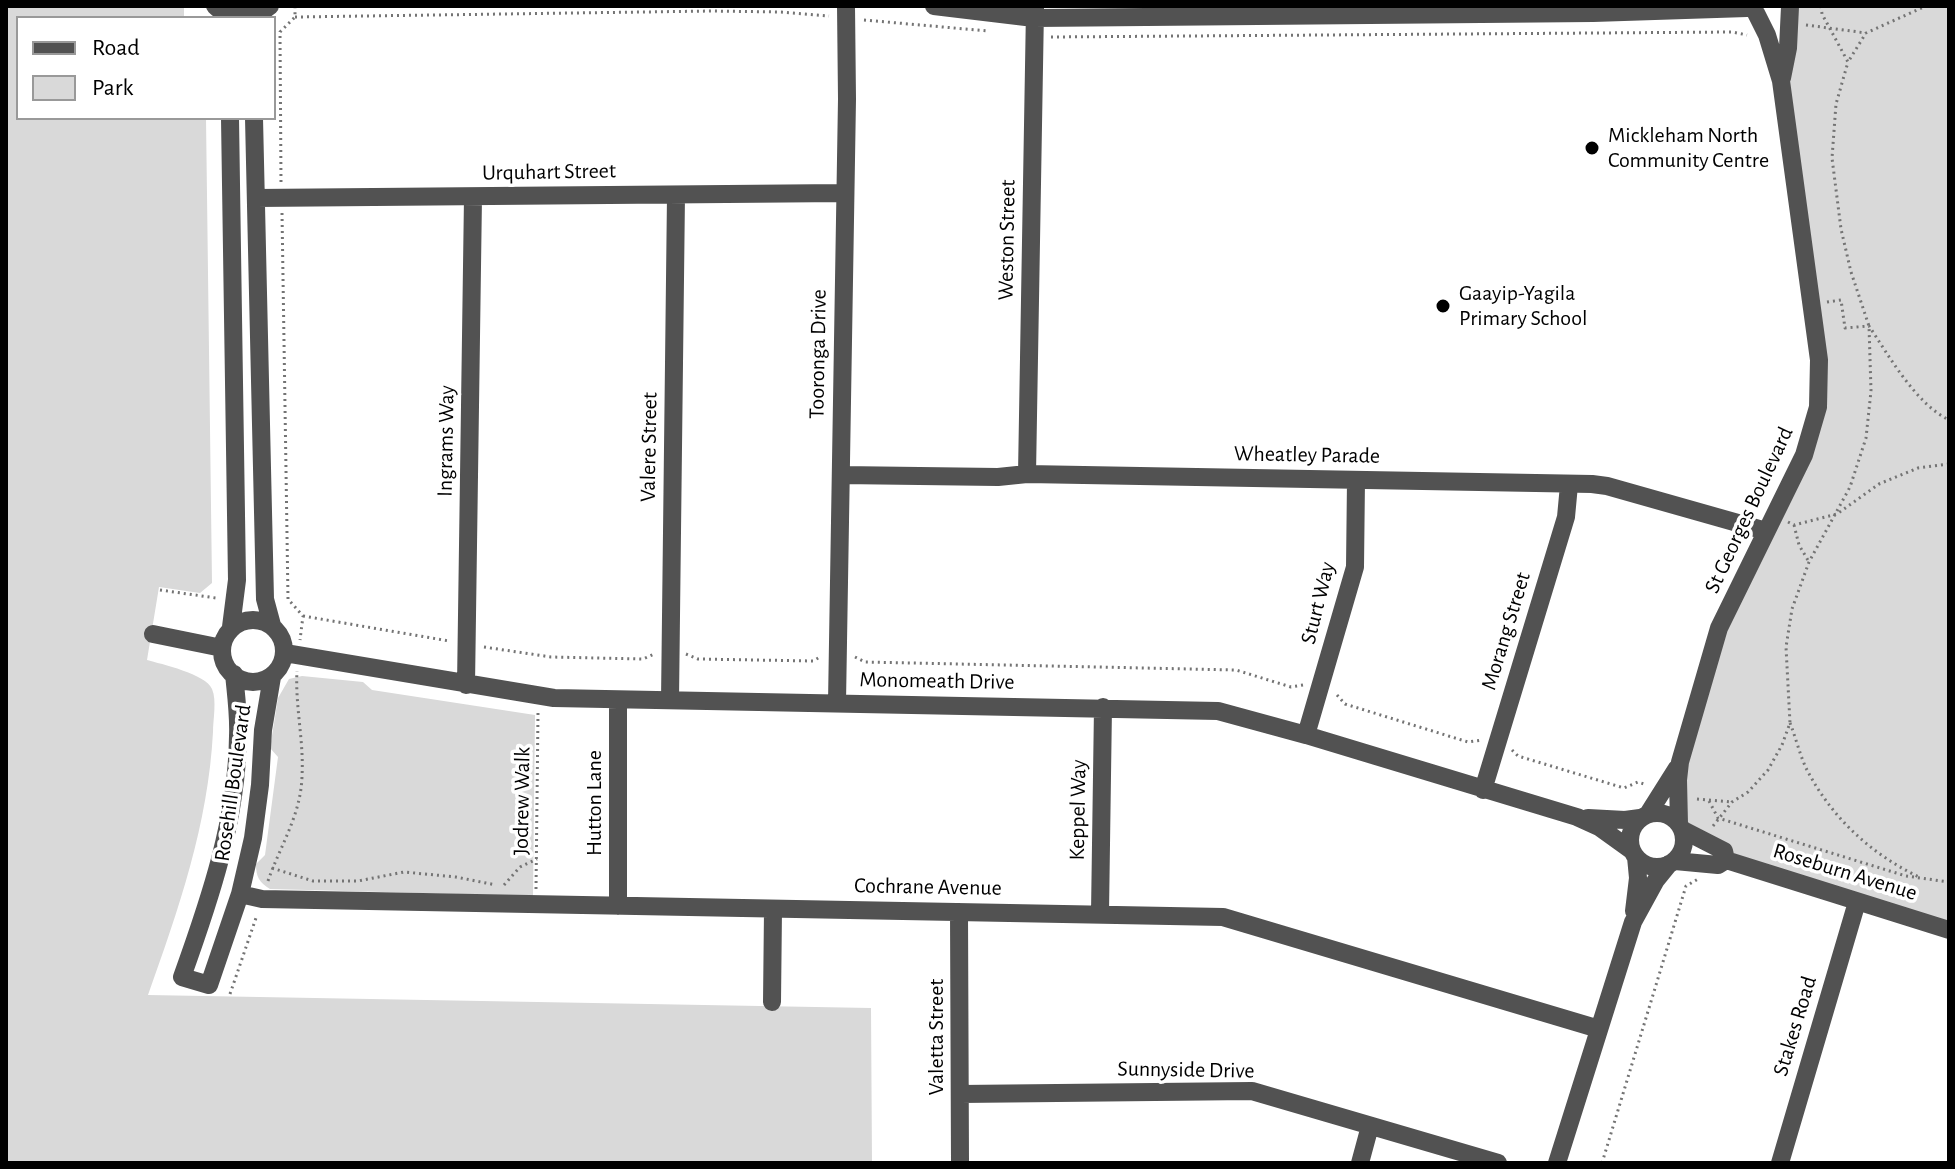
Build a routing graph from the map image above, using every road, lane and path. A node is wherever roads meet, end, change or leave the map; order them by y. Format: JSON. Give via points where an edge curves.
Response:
{"nodes":[{"id":1,"x":295,"y":6,"type":"edge"},
{"id":2,"x":846,"y":6,"type":"edge"},
{"id":3,"x":934,"y":6,"type":"edge"},
{"id":4,"x":1790,"y":6,"type":"edge"},
{"id":5,"x":1821,"y":6,"type":"edge"},
{"id":6,"x":1926,"y":6,"type":"edge"},
{"id":7,"x":1750,"y":9,"type":"edge"},
{"id":8,"x":265,"y":12,"type":"edge"},
{"id":9,"x":1035,"y":12,"type":"edge"},
{"id":10,"x":223,"y":13,"type":"edge"},
{"id":11,"x":276,"y":32,"type":"edge"},
{"id":12,"x":280,"y":32,"type":"junction"},
{"id":13,"x":1848,"y":62,"type":"junction"},
{"id":14,"x":1781,"y":81,"type":"junction"},
{"id":15,"x":230,"y":120,"type":"edge"},
{"id":16,"x":254,"y":120,"type":"edge"},
{"id":17,"x":844,"y":193,"type":"junction"},
{"id":18,"x":676,"y":195,"type":"junction"},
{"id":19,"x":281,"y":197,"type":"junction"},
{"id":20,"x":473,"y":197,"type":"junction"},
{"id":21,"x":256,"y":198,"type":"junction"},
{"id":22,"x":1811,"y":304,"type":"junction"},
{"id":23,"x":1869,"y":326,"type":"junction"},
{"id":24,"x":1949,"y":420,"type":"edge"},
{"id":25,"x":1949,"y":464,"type":"edge"},
{"id":26,"x":1027,"y":474,"type":"junction"},
{"id":27,"x":841,"y":475,"type":"junction"},
{"id":28,"x":1356,"y":480,"type":"junction"},
{"id":29,"x":1569,"y":485,"type":"junction"},
{"id":30,"x":1837,"y":514,"type":"junction"},
{"id":31,"x":1770,"y":522,"type":"junction"},
{"id":32,"x":1794,"y":525,"type":"junction"},
{"id":33,"x":1809,"y":562,"type":"junction"},
{"id":34,"x":303,"y":616,"type":"junction"},
{"id":35,"x":272,"y":625,"type":"junction"},
{"id":36,"x":231,"y":627,"type":"junction"},
{"id":37,"x":153,"y":634,"type":"dead end"},
{"id":38,"x":468,"y":645,"type":"junction"},
{"id":39,"x":222,"y":648,"type":"junction"},
{"id":40,"x":292,"y":654,"type":"junction"},
{"id":41,"x":670,"y":654,"type":"junction"},
{"id":42,"x":838,"y":657,"type":"junction"},
{"id":43,"x":234,"y":674,"type":"junction"},
{"id":44,"x":272,"y":677,"type":"junction"},
{"id":45,"x":466,"y":685,"type":"junction"},
{"id":46,"x":1320,"y":691,"type":"junction"},
{"id":47,"x":538,"y":697,"type":"junction"},
{"id":48,"x":618,"y":700,"type":"junction"},
{"id":49,"x":670,"y":700,"type":"junction"},
{"id":50,"x":837,"y":703,"type":"junction"},
{"id":51,"x":1103,"y":707,"type":"junction"},
{"id":52,"x":1790,"y":723,"type":"junction"},
{"id":53,"x":1306,"y":735,"type":"junction"},
{"id":54,"x":1496,"y":745,"type":"junction"},
{"id":55,"x":1483,"y":790,"type":"junction"},
{"id":56,"x":1671,"y":793,"type":"junction"},
{"id":57,"x":1709,"y":801,"type":"junction"},
{"id":58,"x":1732,"y":802,"type":"junction"},
{"id":59,"x":1644,"y":816,"type":"junction"},
{"id":60,"x":1577,"y":817,"type":"junction"},
{"id":61,"x":1718,"y":818,"type":"junction"},
{"id":62,"x":1681,"y":827,"type":"junction"},
{"id":63,"x":1704,"y":840,"type":"junction"},
{"id":64,"x":1634,"y":853,"type":"junction"},
{"id":65,"x":537,"y":859,"type":"junction"},
{"id":66,"x":1726,"y":860,"type":"junction"},
{"id":67,"x":1672,"y":862,"type":"junction"},
{"id":68,"x":1701,"y":863,"type":"junction"},
{"id":69,"x":272,"y":868,"type":"junction"},
{"id":70,"x":1922,"y":878,"type":"junction"},
{"id":71,"x":1949,"y":882,"type":"edge"},
{"id":72,"x":504,"y":885,"type":"junction"},
{"id":73,"x":515,"y":886,"type":"dead end"},
{"id":74,"x":525,"y":887,"type":"dead end"},
{"id":75,"x":240,"y":894,"type":"junction"},
{"id":76,"x":536,"y":897,"type":"junction"},
{"id":77,"x":262,"y":899,"type":"junction"},
{"id":78,"x":1857,"y":902,"type":"junction"},
{"id":79,"x":618,"y":906,"type":"junction"},
{"id":80,"x":773,"y":910,"type":"junction"},
{"id":81,"x":959,"y":912,"type":"junction"},
{"id":82,"x":1100,"y":913,"type":"junction"},
{"id":83,"x":1633,"y":922,"type":"junction"},
{"id":84,"x":1949,"y":930,"type":"edge"},
{"id":85,"x":230,"y":994,"type":"dead end"},
{"id":86,"x":772,"y":1002,"type":"dead end"},
{"id":87,"x":1599,"y":1029,"type":"junction"},
{"id":88,"x":960,"y":1094,"type":"junction"},
{"id":89,"x":1370,"y":1126,"type":"junction"},
{"id":90,"x":960,"y":1163,"type":"edge"},
{"id":91,"x":1360,"y":1163,"type":"edge"},
{"id":92,"x":1498,"y":1163,"type":"edge"},
{"id":93,"x":1557,"y":1163,"type":"edge"},
{"id":94,"x":1602,"y":1163,"type":"edge"},
{"id":95,"x":1780,"y":1163,"type":"edge"}],
"edges":[{"from":1,"to":12,"type":"path","via":[[295,17]]},
{"from":2,"to":17,"type":"street","name":"Tooronga Drive"},
{"from":3,"to":9,"type":"street"},
{"from":4,"to":7,"type":"street","via":[[1775,14]]},
{"from":4,"to":14,"type":"street","name":"St Georges Boulevard"},
{"from":5,"to":13,"type":"path"},
{"from":6,"to":13,"type":"path","via":[[1866,33]]},
{"from":7,"to":9,"type":"street","via":[[1529,14]]},
{"from":7,"to":14,"type":"street","name":"St Georges Boulevard","via":[[1767,35]]},
{"from":8,"to":10,"type":"street"},
{"from":9,"to":26,"type":"street","name":"Weston Street"},
{"from":11,"to":12,"type":"path"},
{"from":12,"to":19,"type":"path"},
{"from":13,"to":23,"type":"path","via":[[1836,104],[1832,158],[1841,229]]},
{"from":14,"to":22,"type":"street","name":"St Georges Boulevard"},
{"from":15,"to":36,"type":"street","via":[[237,580]]},
{"from":16,"to":21,"type":"street"},
{"from":17,"to":18,"type":"street","name":"Urquhart Street"},
{"from":17,"to":27,"type":"street","name":"Tooronga Drive"},
{"from":18,"to":20,"type":"street","name":"Urquhart Street"},
{"from":18,"to":41,"type":"street","name":"Valere Street"},
{"from":19,"to":20,"type":"street","name":"Urquhart Street"},
{"from":19,"to":21,"type":"street","name":"Urquhart Street"},
{"from":19,"to":34,"type":"path","via":[[288,599]]},
{"from":20,"to":38,"type":"street","name":"Ingrams Way"},
{"from":21,"to":35,"type":"street","via":[[265,599]]},
{"from":22,"to":23,"type":"path","via":[[1841,300],[1845,328]]},
{"from":22,"to":31,"type":"street","name":"St Georges Boulevard","via":[[1818,407],[1804,455]]},
{"from":23,"to":24,"type":"path","via":[[1897,370],[1936,414]]},
{"from":23,"to":30,"type":"path","via":[[1866,438]]},
{"from":25,"to":30,"type":"path","via":[[1918,468],[1879,484]]},
{"from":26,"to":27,"type":"street","name":"Wheatley Parade"},
{"from":26,"to":28,"type":"street","name":"Wheatley Parade"},
{"from":27,"to":42,"type":"street","name":"Tooronga Drive"},
{"from":28,"to":29,"type":"street","name":"Wheatley Parade"},
{"from":28,"to":46,"type":"street","name":"Sturt Way","via":[[1355,567]]},
{"from":29,"to":31,"type":"street","name":"Wheatley Parade","via":[[1607,486]]},
{"from":29,"to":54,"type":"street","name":"Morang Street","via":[[1566,517]]},
{"from":30,"to":32,"type":"path"},
{"from":30,"to":33,"type":"path"},
{"from":31,"to":32,"type":"path"},
{"from":31,"to":56,"type":"street","name":"St Georges Boulevard","via":[[1719,628]]},
{"from":32,"to":33,"type":"path"},
{"from":33,"to":52,"type":"path","via":[[1792,609],[1786,647]]},
{"from":34,"to":38,"type":"path"},
{"from":34,"to":40,"type":"path"},
{"from":35,"to":36,"type":"street","via":[[257,620]]},
{"from":35,"to":40,"type":"street"},
{"from":36,"to":39,"type":"street"},
{"from":37,"to":39,"type":"street"},
{"from":38,"to":41,"type":"path","via":[[551,657],[643,659]]},
{"from":38,"to":45,"type":"street","name":"Ingrams Way"},
{"from":39,"to":43,"type":"street","via":[[225,665]]},
{"from":40,"to":44,"type":"street"},
{"from":40,"to":45,"type":"street","name":"Monomeath Drive"},
{"from":40,"to":69,"type":"path","via":[[302,778],[297,810]]},
{"from":41,"to":42,"type":"path","via":[[698,659]]},
{"from":41,"to":49,"type":"street","name":"Valere Street"},
{"from":42,"to":46,"type":"path","via":[[865,662],[1236,670]]},
{"from":42,"to":50,"type":"street","name":"Tooronga Drive"},
{"from":43,"to":44,"type":"street","via":[[253,681]]},
{"from":43,"to":75,"type":"street","name":"Rosehill Boulevard","via":[[238,735],[233,805],[206,911],[182,977],[209,985]]},
{"from":44,"to":75,"type":"street","name":"Rosehill Boulevard","via":[[253,838]]},
{"from":45,"to":47,"type":"street","name":"Monomeath Drive"},
{"from":46,"to":53,"type":"street","name":"Sturt Way"},
{"from":46,"to":54,"type":"path","via":[[1345,704],[1468,742],[1479,739]]},
{"from":47,"to":48,"type":"street","name":"Monomeath Drive"},
{"from":47,"to":65,"type":"path","name":"Jodrew Walk"},
{"from":48,"to":49,"type":"street","name":"Monomeath Drive"},
{"from":48,"to":79,"type":"street","name":"Hutton Lane"},
{"from":49,"to":50,"type":"street","name":"Monomeath Drive"},
{"from":50,"to":51,"type":"street","name":"Monomeath Drive"},
{"from":51,"to":53,"type":"street","name":"Monomeath Drive","via":[[1218,711]]},
{"from":51,"to":82,"type":"street","name":"Keppel Way"},
{"from":52,"to":58,"type":"path","via":[[1768,770]]},
{"from":52,"to":70,"type":"path","via":[[1807,769],[1829,805],[1888,862]]},
{"from":53,"to":55,"type":"street","name":"Monomeath Drive"},
{"from":54,"to":55,"type":"street","name":"Morang Street"},
{"from":54,"to":56,"type":"path","via":[[1624,788],[1638,782]]},
{"from":55,"to":60,"type":"street","name":"Monomeath Drive"},
{"from":56,"to":57,"type":"path"},
{"from":56,"to":59,"type":"street"},
{"from":56,"to":62,"type":"street","name":"St Georges Boulevard"},
{"from":57,"to":58,"type":"path"},
{"from":57,"to":61,"type":"path"},
{"from":58,"to":61,"type":"path"},
{"from":59,"to":60,"type":"street","name":"Monomeath Drive"},
{"from":59,"to":62,"type":"street","via":[[1665,814]]},
{"from":59,"to":64,"type":"street","via":[[1630,832]]},
{"from":60,"to":64,"type":"street","name":"Monomeath Drive"},
{"from":61,"to":63,"type":"path"},
{"from":61,"to":70,"type":"path"},
{"from":62,"to":63,"type":"street","name":"Roseburn Avenue"},
{"from":62,"to":67,"type":"street","via":[[1684,842]]},
{"from":63,"to":66,"type":"street","name":"Roseburn Avenue","via":[[1724,851]]},
{"from":64,"to":67,"type":"street","via":[[1651,866]]},
{"from":64,"to":83,"type":"street","via":[[1638,878]]},
{"from":65,"to":72,"type":"path","via":[[520,867]]},
{"from":65,"to":76,"type":"path","name":"Jodrew Walk"},
{"from":66,"to":68,"type":"street","name":"Roseburn Avenue","via":[[1718,865]]},
{"from":66,"to":78,"type":"street","name":"Roseburn Avenue"},
{"from":67,"to":68,"type":"street","name":"Roseburn Avenue"},
{"from":67,"to":83,"type":"street"},
{"from":68,"to":94,"type":"path","via":[[1698,881],[1686,886]]},
{"from":69,"to":72,"type":"path","via":[[313,881],[358,881],[404,872]]},
{"from":69,"to":77,"type":"path"},
{"from":70,"to":71,"type":"path"},
{"from":72,"to":73,"type":"path"},
{"from":74,"to":76,"type":"path"},
{"from":75,"to":77,"type":"street","name":"Cochrane Avenue"},
{"from":76,"to":77,"type":"street","name":"Cochrane Avenue"},
{"from":76,"to":79,"type":"street","name":"Cochrane Avenue"},
{"from":77,"to":85,"type":"path"},
{"from":78,"to":84,"type":"street","name":"Roseburn Avenue"},
{"from":78,"to":95,"type":"street","name":"Stakes Road"},
{"from":79,"to":80,"type":"street","name":"Cochrane Avenue"},
{"from":80,"to":81,"type":"street","name":"Cochrane Avenue"},
{"from":80,"to":86,"type":"street"},
{"from":81,"to":82,"type":"street","name":"Cochrane Avenue"},
{"from":81,"to":88,"type":"street","name":"Valetta Street"},
{"from":82,"to":87,"type":"street","name":"Cochrane Avenue","via":[[1233,919]]},
{"from":83,"to":87,"type":"street"},
{"from":87,"to":93,"type":"street"},
{"from":88,"to":89,"type":"street","name":"Sunnyside Drive","via":[[1252,1091]]},
{"from":88,"to":90,"type":"street","name":"Valetta Street"},
{"from":89,"to":91,"type":"street"},
{"from":89,"to":92,"type":"street","name":"Sunnyside Drive"}]}
